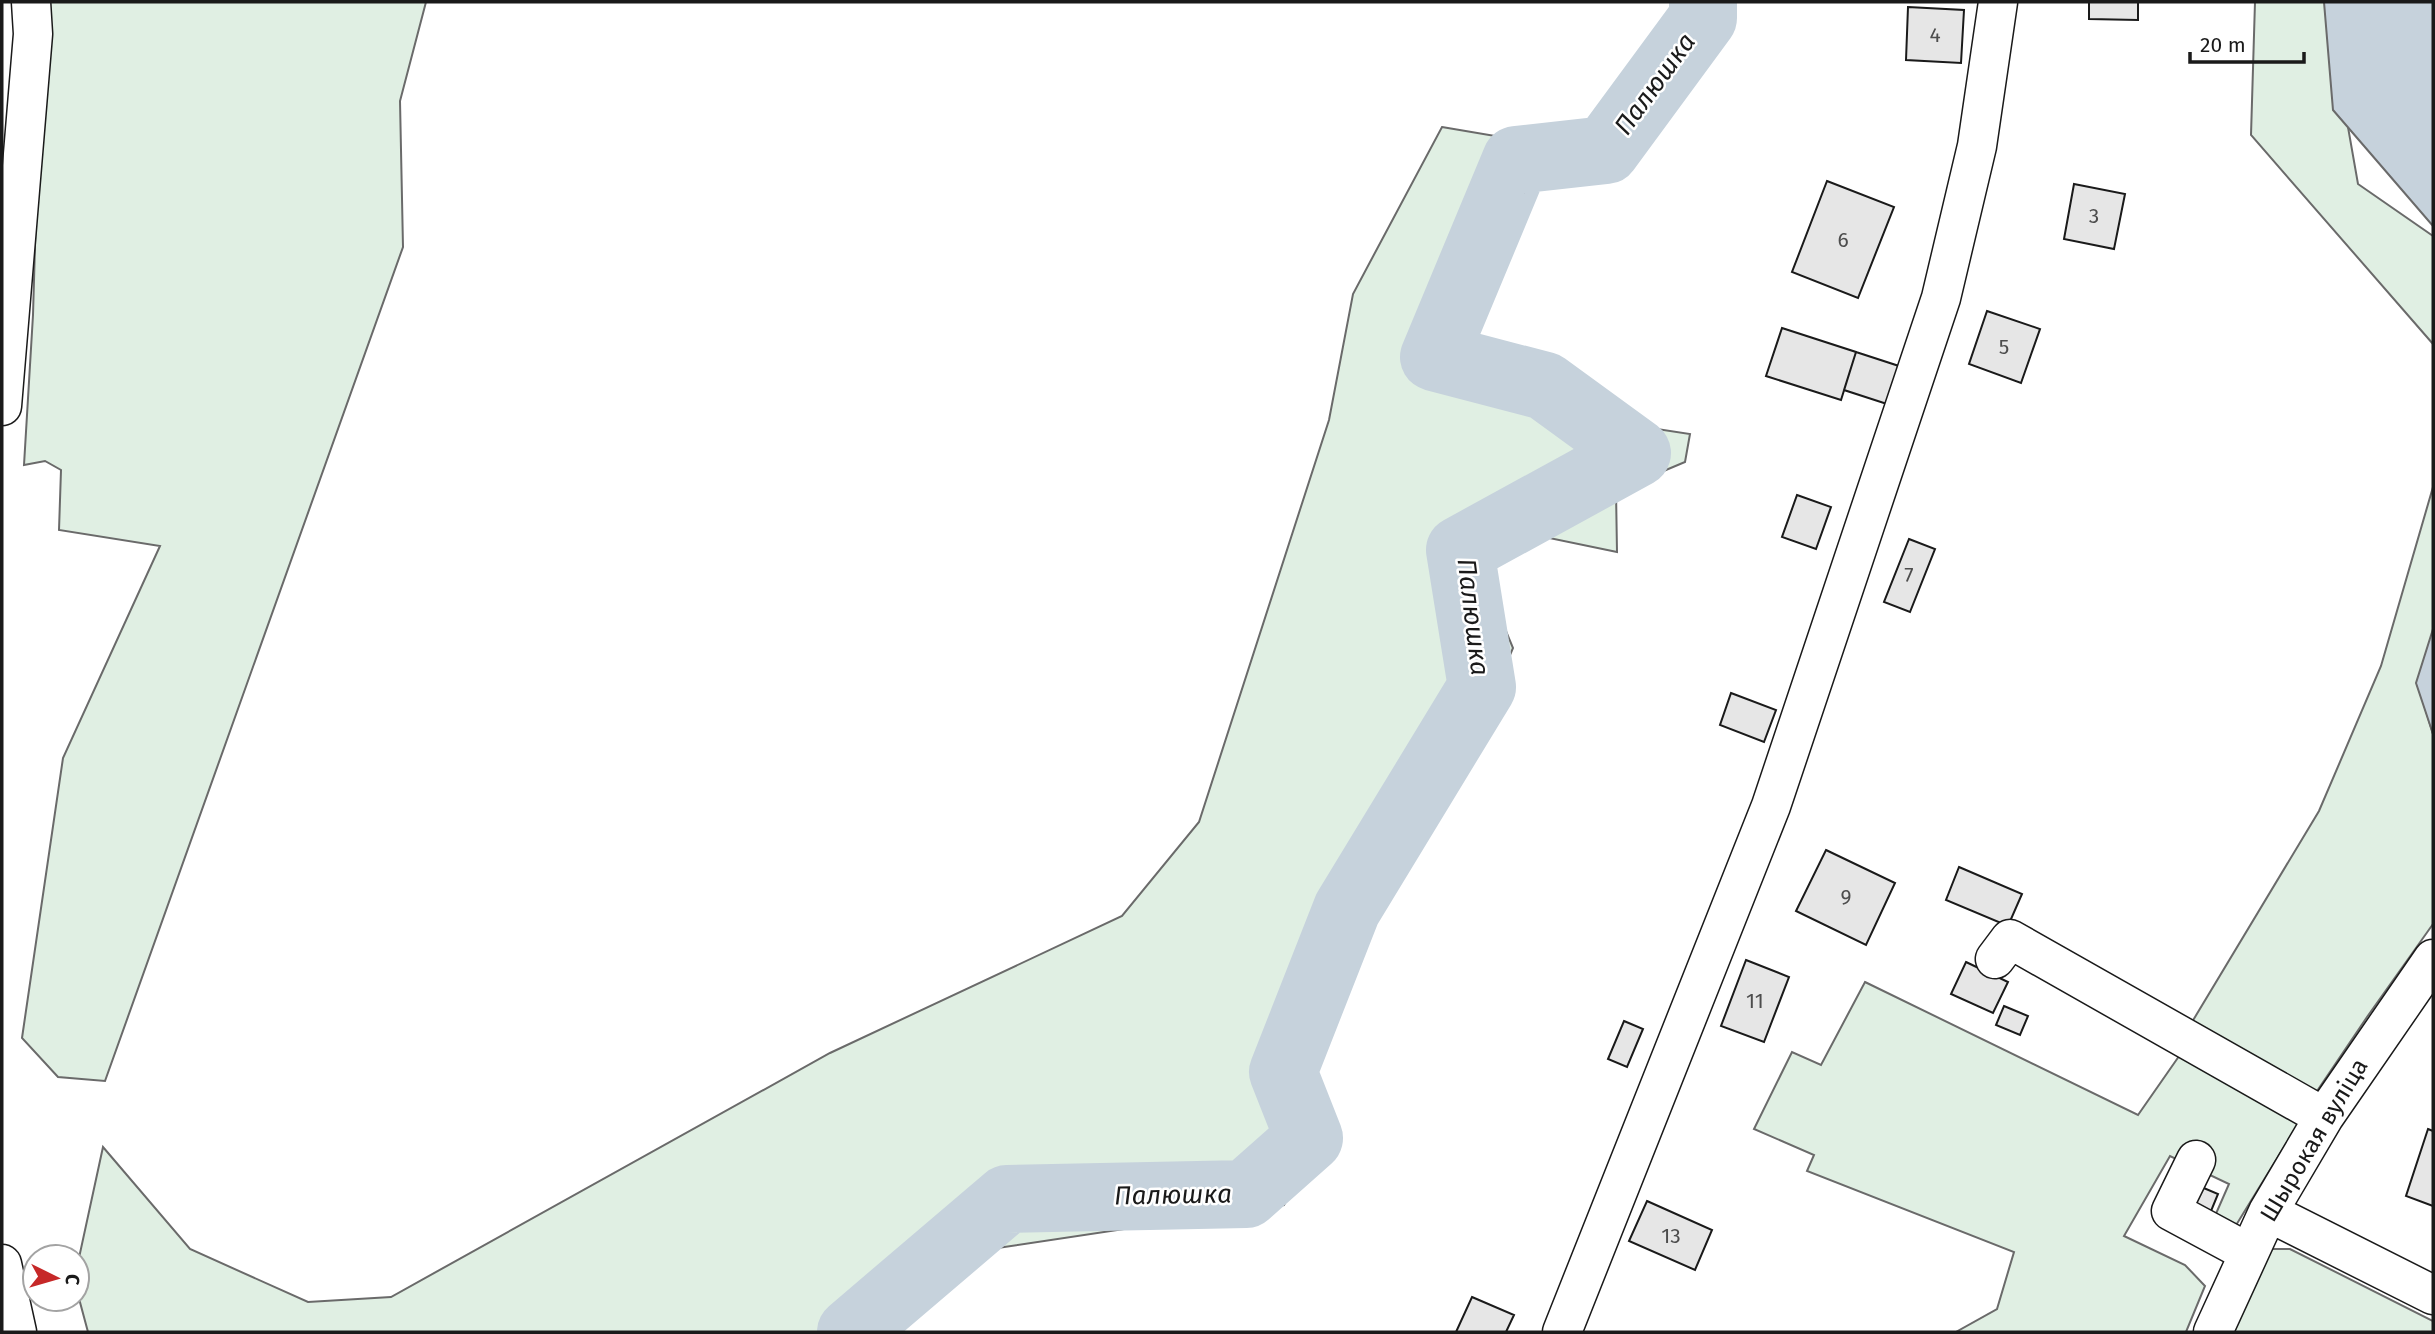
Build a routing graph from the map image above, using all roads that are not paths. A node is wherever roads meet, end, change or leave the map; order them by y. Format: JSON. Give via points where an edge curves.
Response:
{"nodes":[{"id":1,"x":31,"y":2,"type":"edge"},
{"id":2,"x":1998,"y":2,"type":"edge"},
{"id":3,"x":2,"y":406,"type":"edge"},
{"id":4,"x":1995,"y":959,"type":"dead end"},
{"id":5,"x":2433,"y":959,"type":"edge"},
{"id":6,"x":2325,"y":1117,"type":"junction"},
{"id":7,"x":2196,"y":1160,"type":"dead end"},
{"id":8,"x":2268,"y":1212,"type":"junction"},
{"id":9,"x":2249,"y":1252,"type":"junction"},
{"id":10,"x":2,"y":1264,"type":"edge"},
{"id":11,"x":2433,"y":1295,"type":"edge"},
{"id":12,"x":17,"y":1332,"type":"edge"},
{"id":13,"x":1562,"y":1332,"type":"edge"},
{"id":14,"x":2213,"y":1332,"type":"edge"}],
"edges":[{"from":1,"to":3,"type":"street","via":[[33,34]]},
{"from":2,"to":13,"type":"street","via":[[1978,146],[1941,298],[1771,806]]},
{"from":4,"to":6,"type":"street","via":[[2010,939]]},
{"from":5,"to":6,"type":"street","name":"Шырокая вуліца"},
{"from":6,"to":8,"type":"street","name":"Шырокая вуліца"},
{"from":7,"to":9,"type":"street","via":[[2171,1211]]},
{"from":8,"to":9,"type":"street","name":"Шырокая вуліца"},
{"from":8,"to":11,"type":"street"},
{"from":9,"to":14,"type":"street","name":"Шырокая вуліца"},
{"from":10,"to":12,"type":"street"}]}
